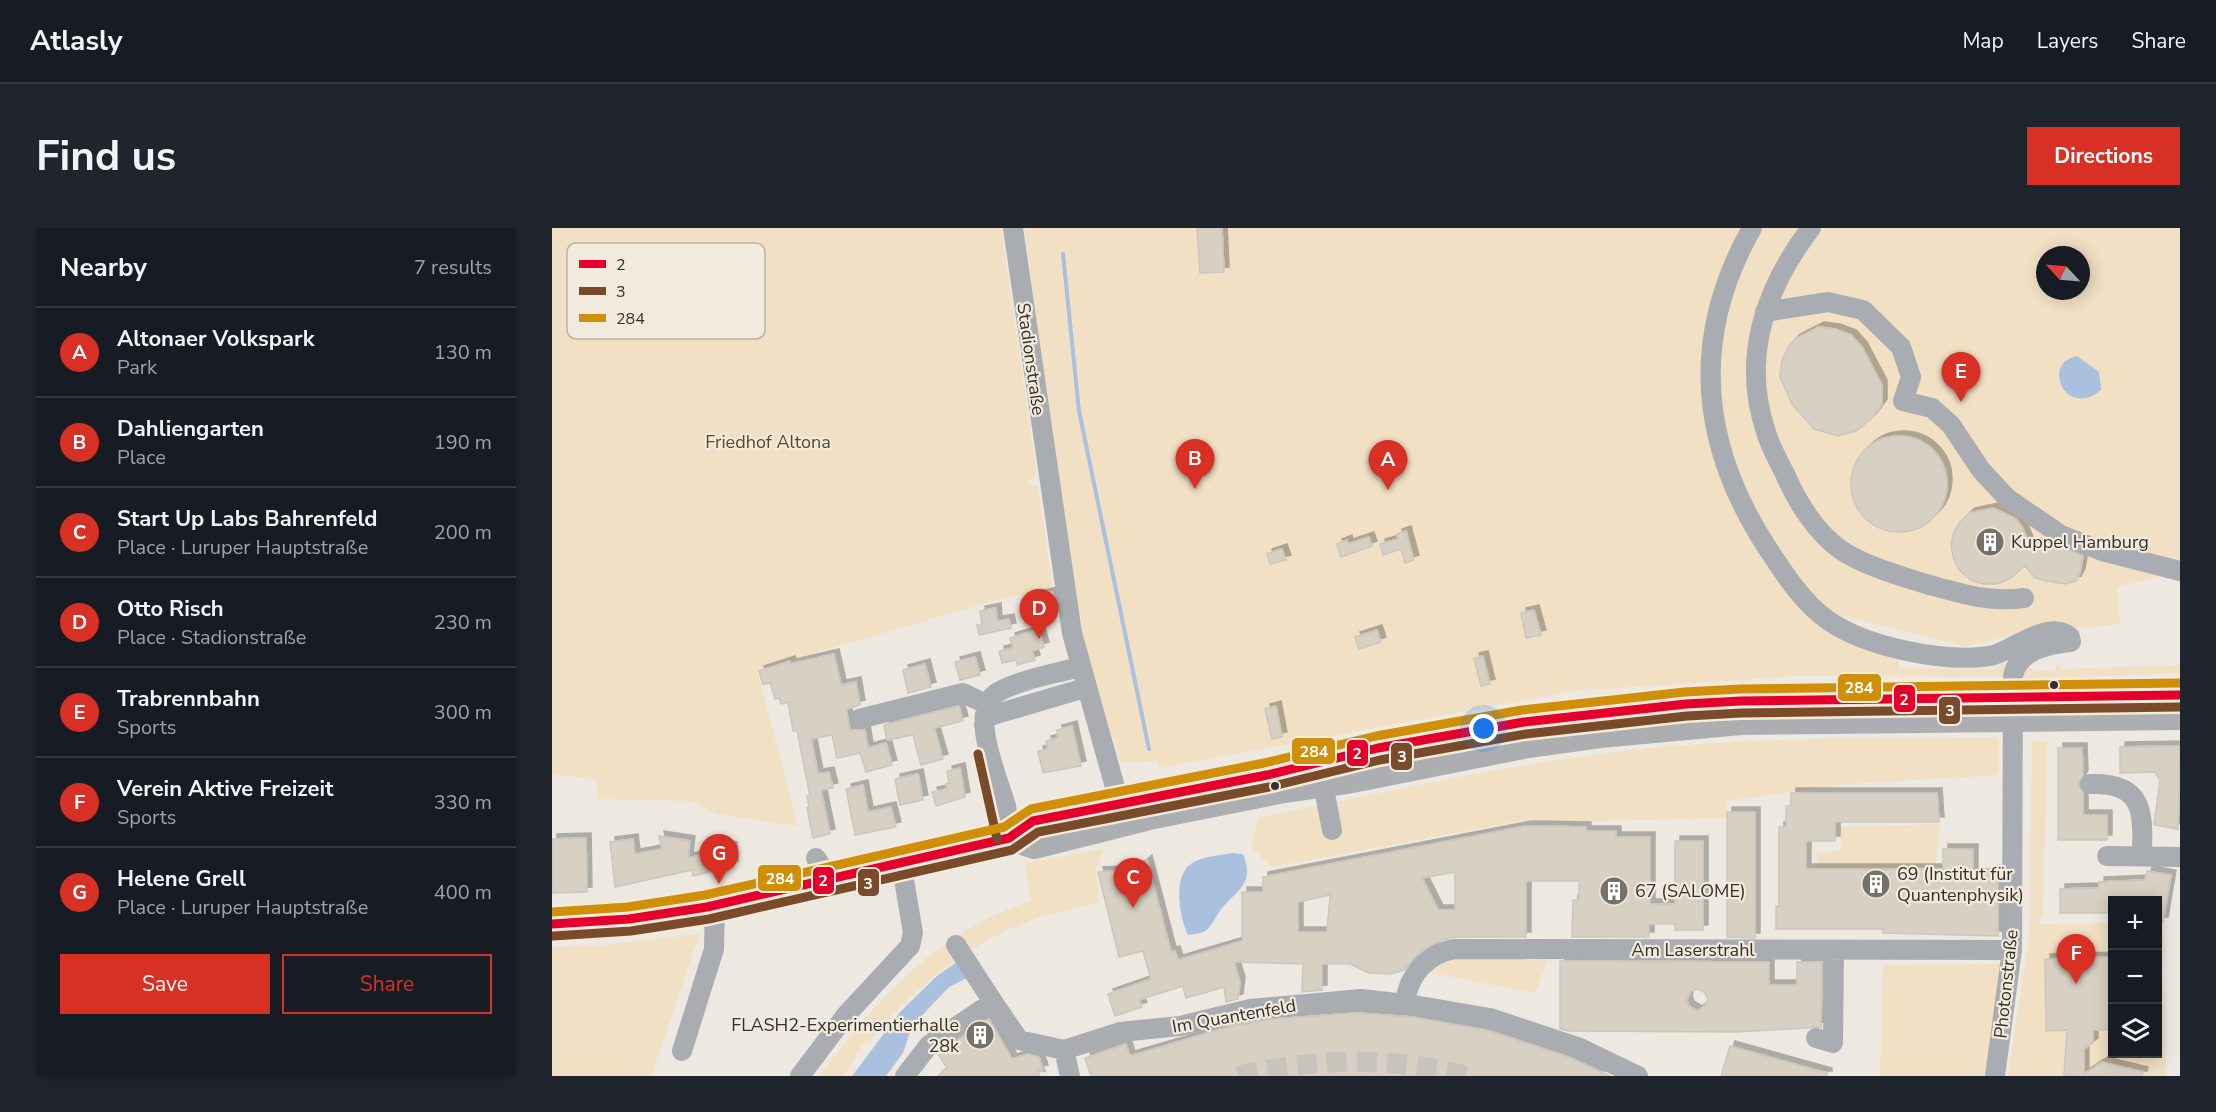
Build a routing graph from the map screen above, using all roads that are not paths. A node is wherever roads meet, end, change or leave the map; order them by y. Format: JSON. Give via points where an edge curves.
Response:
{"nodes":[{"id":1,"x":1012,"y":228,"type":"edge"},
{"id":2,"x":1752,"y":228,"type":"edge"},
{"id":3,"x":1811,"y":228,"type":"edge"},
{"id":4,"x":1765,"y":312,"type":"junction"},
{"id":5,"x":2180,"y":571,"type":"edge"},
{"id":6,"x":2024,"y":598,"type":"dead end"},
{"id":7,"x":1079,"y":667,"type":"junction"},
{"id":8,"x":1085,"y":688,"type":"junction"},
{"id":9,"x":2180,"y":695,"type":"edge"},
{"id":10,"x":986,"y":704,"type":"junction"},
{"id":11,"x":2013,"y":708,"type":"junction"},
{"id":12,"x":2180,"y":717,"type":"edge"},
{"id":13,"x":860,"y":718,"type":"dead end"},
{"id":14,"x":984,"y":725,"type":"junction"},
{"id":15,"x":1323,"y":784,"type":"junction"},
{"id":16,"x":2090,"y":784,"type":"dead end"},
{"id":17,"x":1122,"y":814,"type":"junction"},
{"id":18,"x":1332,"y":830,"type":"dead end"},
{"id":19,"x":1009,"y":838,"type":"junction"},
{"id":20,"x":2108,"y":856,"type":"dead end"},
{"id":21,"x":2142,"y":856,"type":"junction"},
{"id":22,"x":2180,"y":857,"type":"edge"},
{"id":23,"x":901,"y":862,"type":"junction"},
{"id":24,"x":715,"y":905,"type":"junction"},
{"id":25,"x":552,"y":924,"type":"edge"},
{"id":26,"x":956,"y":945,"type":"dead end"},
{"id":27,"x":2012,"y":950,"type":"junction"},
{"id":28,"x":1834,"y":951,"type":"junction"},
{"id":29,"x":993,"y":1002,"type":"junction"},
{"id":30,"x":1405,"y":1004,"type":"junction"},
{"id":31,"x":1816,"y":1038,"type":"dead end"},
{"id":32,"x":1064,"y":1050,"type":"junction"},
{"id":33,"x":682,"y":1051,"type":"dead end"},
{"id":34,"x":800,"y":1076,"type":"edge"},
{"id":35,"x":905,"y":1076,"type":"edge"},
{"id":36,"x":1070,"y":1076,"type":"edge"},
{"id":37,"x":1638,"y":1076,"type":"edge"},
{"id":38,"x":1995,"y":1076,"type":"edge"}],
"edges":[{"from":1,"to":7,"type":"street","name":"Stadionstraße"},
{"from":2,"to":11,"type":"street","name":"Photonstraße","via":[[1724,285],[1710,355],[1710,394],[1726,463],[1756,532],[1804,598],[1829,621],[1872,641],[1906,651],[1974,658],[1994,656],[2033,635],[2061,633],[2070,637],[2071,642],[2031,652],[2019,661],[2013,676]]},
{"from":3,"to":4,"type":"street","via":[[1792,253]]},
{"from":4,"to":5,"type":"street","via":[[1828,302],[1863,310],[1901,347],[1911,377],[1903,401],[1932,408],[1951,425],[1981,470],[2007,498],[2061,535],[2102,551]]},
{"from":4,"to":6,"type":"street","via":[[1758,337],[1755,385],[1766,433],[1791,490],[1821,531],[1841,550],[1906,578],[1985,599]]},
{"from":7,"to":8,"type":"street","name":"Stadionstraße"},
{"from":7,"to":10,"type":"street","via":[[1000,690]]},
{"from":8,"to":14,"type":"street","via":[[993,715]]},
{"from":8,"to":17,"type":"street","name":"Stadionstraße"},
{"from":9,"to":11,"type":"main road"},
{"from":10,"to":13,"type":"street","via":[[963,693]]},
{"from":10,"to":14,"type":"street"},
{"from":11,"to":12,"type":"main road"},
{"from":11,"to":15,"type":"main road","via":[[1741,722],[1600,735]]},
{"from":11,"to":17,"type":"main road","via":[[1741,701],[1524,722],[1378,748]]},
{"from":11,"to":27,"type":"street","name":"Photonstraße"},
{"from":14,"to":19,"type":"street","via":[[1006,810]]},
{"from":15,"to":17,"type":"main road","via":[[1165,814]]},
{"from":15,"to":18,"type":"street"},
{"from":16,"to":21,"type":"street","via":[[2113,785],[2135,798],[2143,822]]},
{"from":17,"to":19,"type":"main road","via":[[1035,846]]},
{"from":19,"to":23,"type":"main road"},
{"from":20,"to":21,"type":"street"},
{"from":21,"to":22,"type":"street"},
{"from":23,"to":24,"type":"main road","via":[[823,868]]},
{"from":23,"to":34,"type":"street","via":[[913,933],[910,946],[846,1015]]},
{"from":24,"to":25,"type":"main road","via":[[629,919]]},
{"from":24,"to":33,"type":"street","via":[[714,949]]},
{"from":26,"to":29,"type":"street"},
{"from":27,"to":28,"type":"street","name":"Am Laserstrahl"},
{"from":27,"to":38,"type":"street","name":"Photonstraße"},
{"from":28,"to":30,"type":"street","name":"Am Laserstrahl","via":[[1455,949],[1432,957],[1414,974]]},
{"from":28,"to":31,"type":"street","via":[[1833,1043]]},
{"from":29,"to":32,"type":"street","via":[[1019,1040]]},
{"from":29,"to":35,"type":"street","via":[[929,1045]]},
{"from":30,"to":32,"type":"street","name":"Im Quantenfeld","via":[[1361,999],[1250,1009],[1190,1030],[1120,1032]]},
{"from":30,"to":37,"type":"street","name":"Im Quantenfeld","via":[[1580,1048]]},
{"from":32,"to":36,"type":"street"}]}
